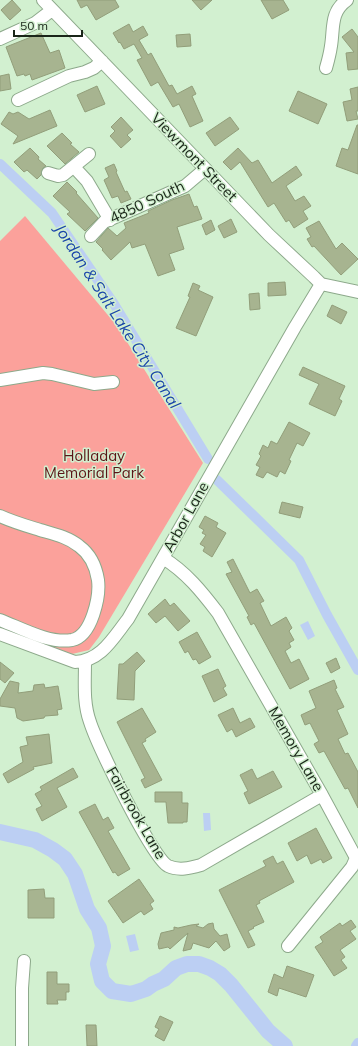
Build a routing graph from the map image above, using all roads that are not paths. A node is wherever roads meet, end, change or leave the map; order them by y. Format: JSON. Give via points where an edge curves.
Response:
{"nodes":[{"id":1,"x":43,"y":0,"type":"edge"},
{"id":2,"x":347,"y":0,"type":"edge"},
{"id":3,"x":52,"y":10,"type":"junction"},
{"id":4,"x":0,"y":39,"type":"edge"},
{"id":5,"x":102,"y":61,"type":"junction"},
{"id":6,"x":326,"y":68,"type":"dead end"},
{"id":7,"x":18,"y":100,"type":"dead end"},
{"id":8,"x":89,"y":154,"type":"dead end"},
{"id":9,"x":74,"y":167,"type":"junction"},
{"id":10,"x":205,"y":169,"type":"junction"},
{"id":11,"x":48,"y":174,"type":"dead end"},
{"id":12,"x":110,"y":220,"type":"junction"},
{"id":13,"x":91,"y":236,"type":"dead end"},
{"id":14,"x":321,"y":284,"type":"junction"},
{"id":15,"x":358,"y":292,"type":"edge"},
{"id":16,"x":0,"y":380,"type":"edge"},
{"id":17,"x":113,"y":382,"type":"dead end"},
{"id":18,"x":0,"y":516,"type":"edge"},
{"id":19,"x":163,"y":558,"type":"junction"},
{"id":20,"x":0,"y":620,"type":"edge"},
{"id":21,"x":0,"y":634,"type":"edge"},
{"id":22,"x":86,"y":662,"type":"junction"},
{"id":23,"x":322,"y":795,"type":"junction"},
{"id":24,"x":288,"y":946,"type":"dead end"},
{"id":25,"x":24,"y":961,"type":"dead end"},
{"id":26,"x":22,"y":1046,"type":"edge"}],
"edges":[{"from":1,"to":3,"type":"street","name":"Viewmont Street"},
{"from":2,"to":6,"type":"street","via":[[340,5],[335,15]]},
{"from":3,"to":4,"type":"street","via":[[35,23]]},
{"from":3,"to":5,"type":"street","name":"Viewmont Street"},
{"from":5,"to":7,"type":"street","via":[[89,70]]},
{"from":5,"to":10,"type":"street","name":"Viewmont Street"},
{"from":8,"to":9,"type":"street"},
{"from":9,"to":11,"type":"street","via":[[63,175]]},
{"from":9,"to":12,"type":"street","via":[[87,181]]},
{"from":10,"to":12,"type":"street","name":"4850 South","via":[[185,186]]},
{"from":10,"to":14,"type":"street","name":"Viewmont Street"},
{"from":12,"to":13,"type":"street","name":"4850 South","via":[[104,222]]},
{"from":14,"to":15,"type":"street"},
{"from":14,"to":19,"type":"street","name":"Arbor Lane"},
{"from":16,"to":17,"type":"street","via":[[43,373],[94,384]]},
{"from":18,"to":20,"type":"street","via":[[56,534],[80,546],[89,556],[98,581],[90,622],[79,637],[73,640],[49,639]]},
{"from":19,"to":22,"type":"street","name":"Arbor Lane","via":[[128,619],[104,651]]},
{"from":19,"to":23,"type":"street","name":"Memory Lane","via":[[194,583],[218,613]]},
{"from":21,"to":22,"type":"street","via":[[74,662]]},
{"from":22,"to":23,"type":"street","name":"Fairbrook Lane","via":[[86,706],[99,747],[143,829],[162,861],[168,866],[178,869],[201,865]]},
{"from":23,"to":24,"type":"street","name":"Memory Lane","via":[[356,858],[352,867]]},
{"from":25,"to":26,"type":"street"}]}
